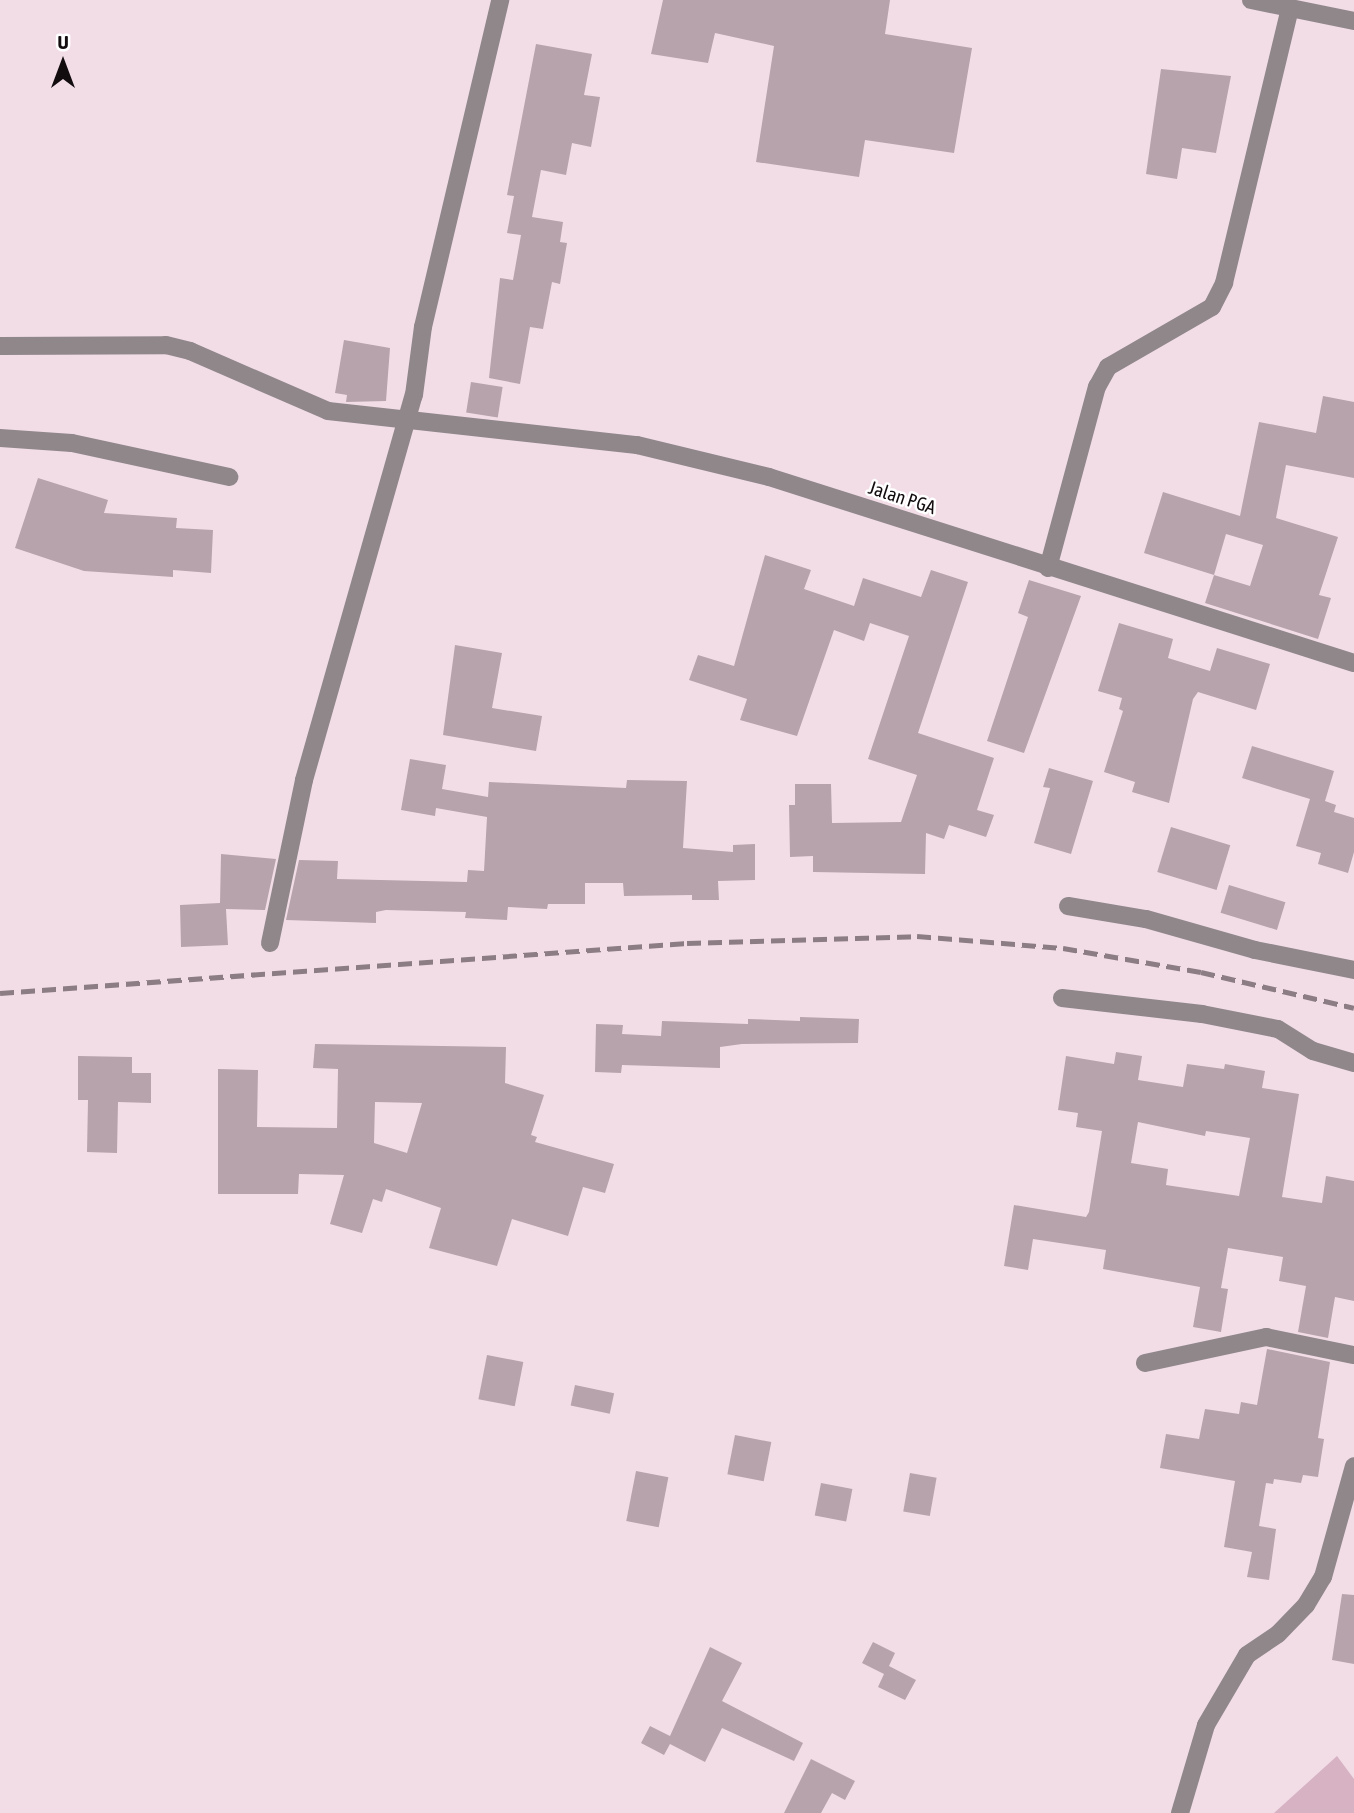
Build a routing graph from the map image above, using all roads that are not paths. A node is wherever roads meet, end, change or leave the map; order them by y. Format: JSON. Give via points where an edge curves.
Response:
{"nodes":[{"id":1,"x":500,"y":0,"type":"edge"},
{"id":2,"x":1251,"y":0,"type":"edge"},
{"id":3,"x":1290,"y":8,"type":"junction"},
{"id":4,"x":1354,"y":21,"type":"edge"},
{"id":5,"x":0,"y":346,"type":"edge"},
{"id":6,"x":407,"y":421,"type":"junction"},
{"id":7,"x":0,"y":438,"type":"edge"},
{"id":8,"x":229,"y":477,"type":"dead end"},
{"id":9,"x":1048,"y":568,"type":"junction"},
{"id":10,"x":1354,"y":663,"type":"edge"},
{"id":11,"x":1068,"y":906,"type":"dead end"},
{"id":12,"x":270,"y":943,"type":"dead end"},
{"id":13,"x":1354,"y":970,"type":"edge"},
{"id":14,"x":1062,"y":998,"type":"dead end"},
{"id":15,"x":1354,"y":1063,"type":"edge"},
{"id":16,"x":1354,"y":1355,"type":"edge"},
{"id":17,"x":1145,"y":1363,"type":"dead end"},
{"id":18,"x":1354,"y":1466,"type":"edge"},
{"id":19,"x":1180,"y":1813,"type":"edge"}],
"edges":[{"from":1,"to":6,"type":"street","via":[[423,327]]},
{"from":2,"to":3,"type":"street"},
{"from":3,"to":4,"type":"street"},
{"from":3,"to":9,"type":"street","via":[[1224,283],[1212,307],[1108,367],[1097,387]]},
{"from":5,"to":6,"type":"street","name":"Jalan PGA","via":[[166,345],[328,411]]},
{"from":6,"to":9,"type":"street","name":"Jalan PGA","via":[[637,445],[769,477]]},
{"from":6,"to":12,"type":"street","via":[[304,780]]},
{"from":7,"to":8,"type":"street","via":[[72,443]]},
{"from":9,"to":10,"type":"street","name":"Jalan PGA"},
{"from":11,"to":13,"type":"street","via":[[1146,919],[1255,950]]},
{"from":14,"to":15,"type":"street","via":[[1202,1014],[1278,1029],[1313,1051]]},
{"from":16,"to":17,"type":"street","via":[[1266,1337]]},
{"from":18,"to":19,"type":"street","via":[[1322,1577],[1306,1605],[1242,1664],[1206,1725]]}]}
